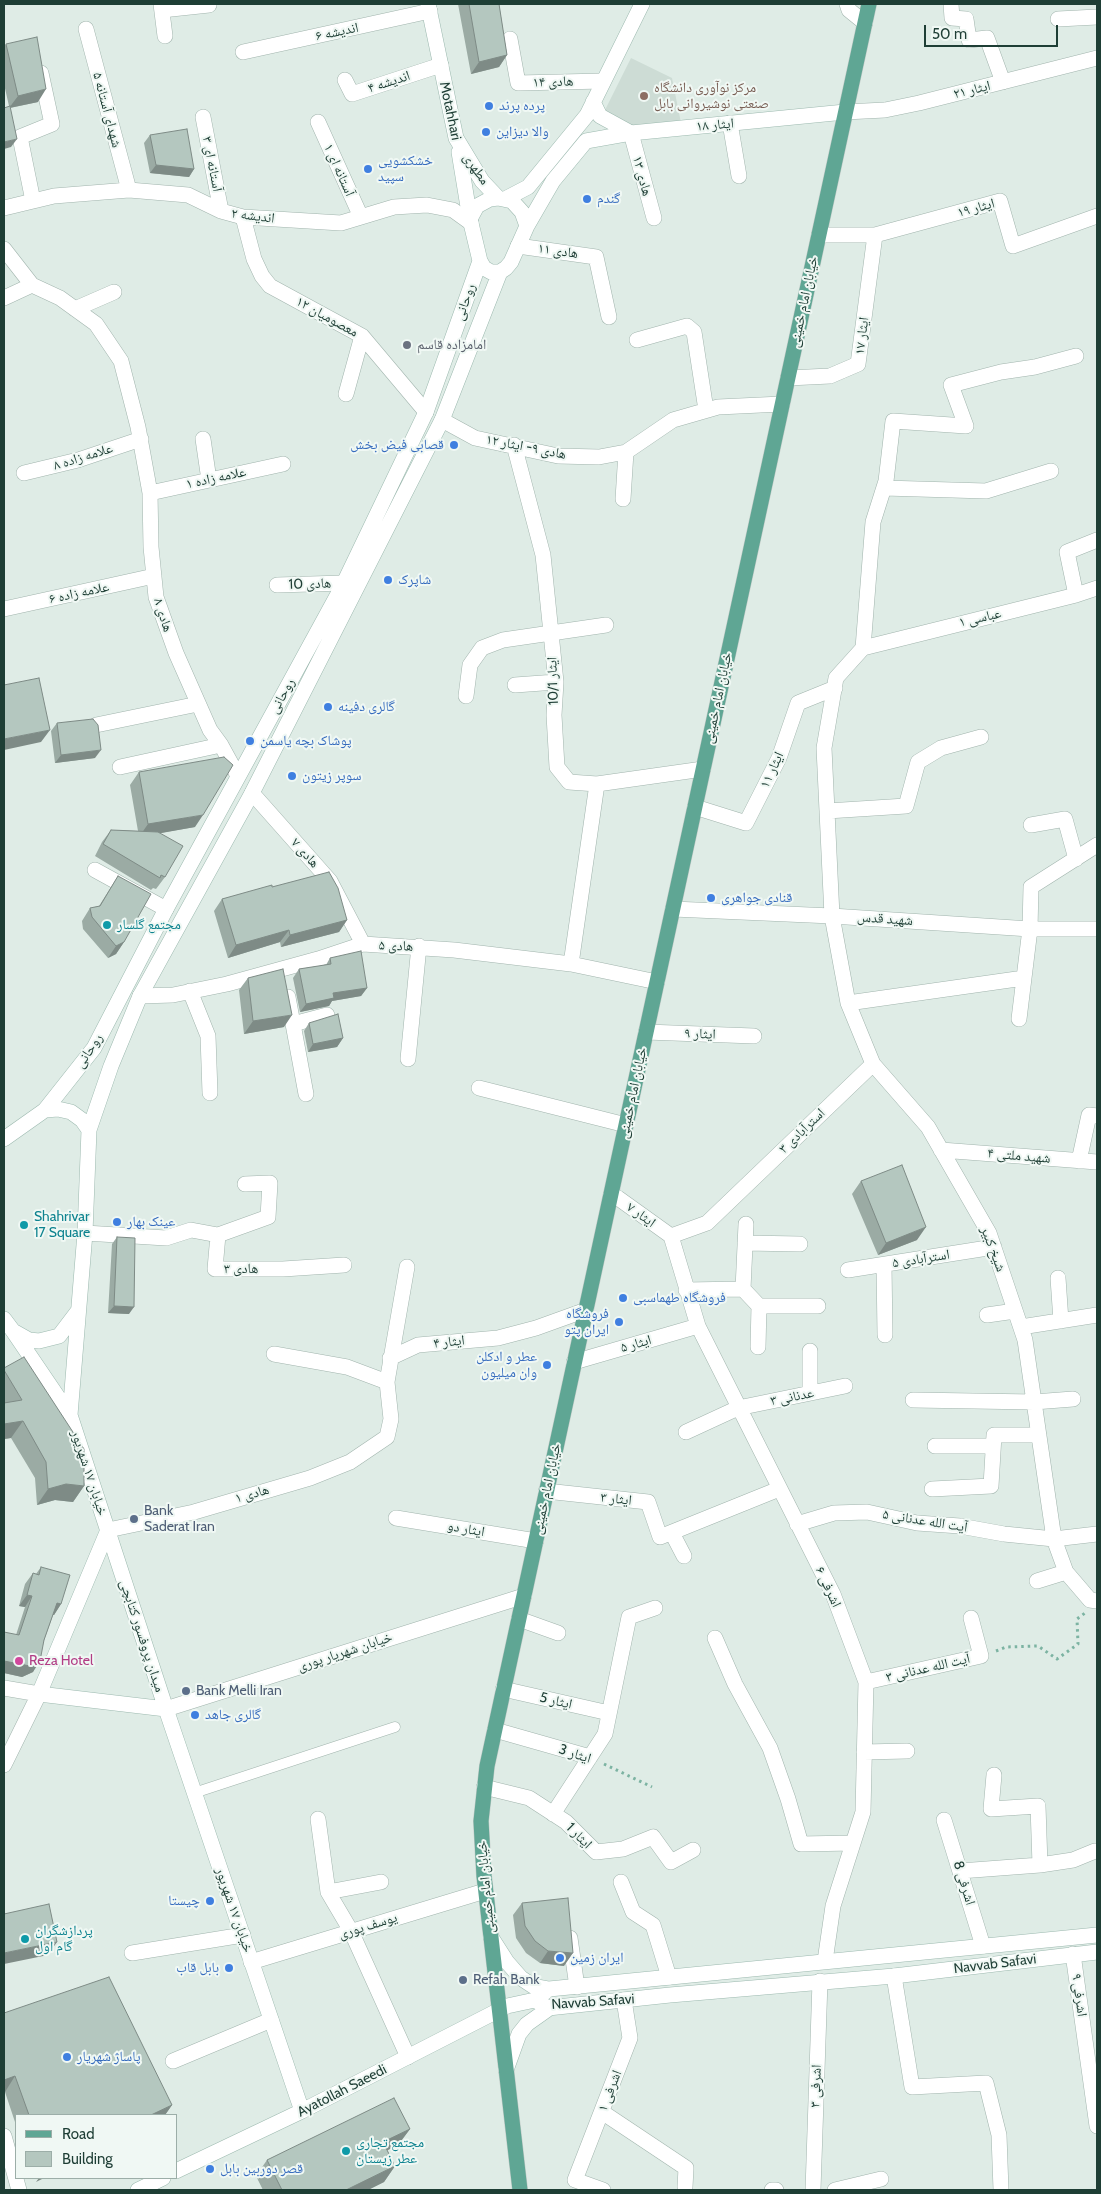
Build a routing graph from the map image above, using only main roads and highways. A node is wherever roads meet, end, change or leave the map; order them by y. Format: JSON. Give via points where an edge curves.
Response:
{"nodes":[{"id":1,"x":869,"y":4,"type":"edge"},
{"id":2,"x":520,"y":2190,"type":"edge"}],
"edges":[{"from":1,"to":2,"type":"main road","name":"خیابان امام خمینی","via":[[484,1786],[481,1839],[485,1891],[503,2008],[506,2070]]}]}
